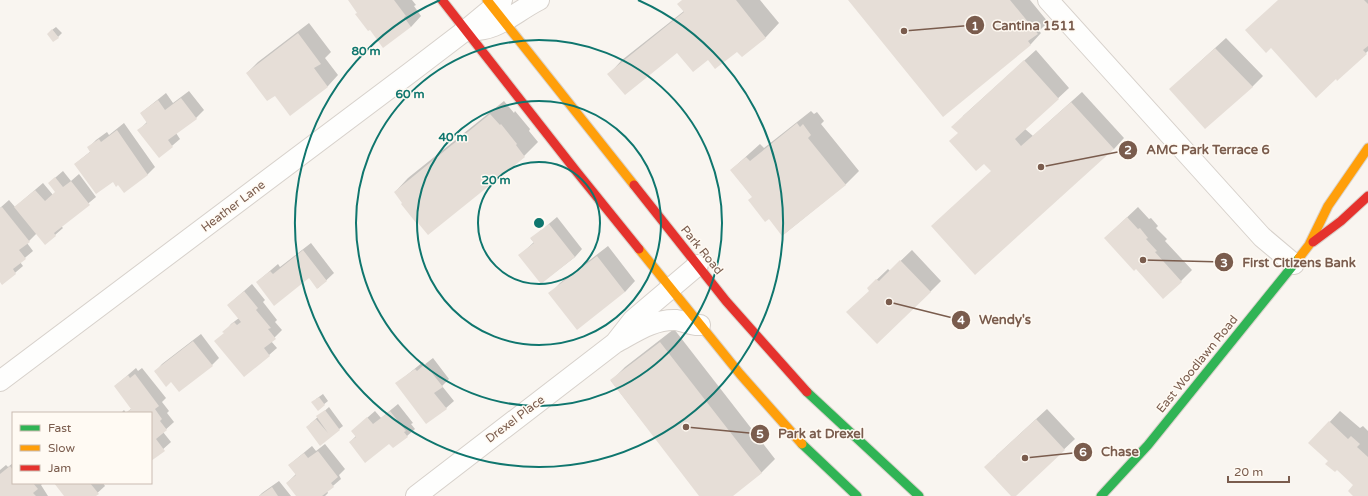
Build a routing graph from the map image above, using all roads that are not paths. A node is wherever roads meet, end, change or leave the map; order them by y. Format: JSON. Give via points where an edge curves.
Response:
{"nodes":[{"id":1,"x":442,"y":0,"type":"edge"},
{"id":2,"x":539,"y":0,"type":"edge"},
{"id":3,"x":1048,"y":0,"type":"edge"},
{"id":4,"x":496,"y":7,"type":"edge"},
{"id":5,"x":466,"y":30,"type":"junction"},
{"id":6,"x":1368,"y":148,"type":"edge"},
{"id":7,"x":1368,"y":196,"type":"edge"},
{"id":8,"x":1309,"y":245,"type":"junction"},
{"id":9,"x":1294,"y":264,"type":"junction"},
{"id":10,"x":698,"y":265,"type":"junction"},
{"id":11,"x":670,"y":288,"type":"junction"},
{"id":12,"x":700,"y":325,"type":"junction"},
{"id":13,"x":615,"y":343,"type":"junction"},
{"id":14,"x":0,"y":381,"type":"edge"},
{"id":15,"x":416,"y":496,"type":"edge"},
{"id":16,"x":857,"y":496,"type":"edge"},
{"id":17,"x":919,"y":496,"type":"edge"},
{"id":18,"x":1101,"y":496,"type":"edge"}],
"edges":[{"from":1,"to":5,"type":"main road"},
{"from":2,"to":4,"type":"street","name":"Heather Lane"},
{"from":3,"to":9,"type":"street","via":[[1262,237]]},
{"from":4,"to":5,"type":"street","name":"Heather Lane"},
{"from":4,"to":10,"type":"main road","name":"Park Road"},
{"from":5,"to":11,"type":"main road"},
{"from":5,"to":14,"type":"street","name":"Heather Lane"},
{"from":6,"to":8,"type":"main road","name":"East Woodlawn Road","via":[[1328,206]]},
{"from":7,"to":8,"type":"main road","name":"East Woodlawn Road"},
{"from":8,"to":9,"type":"main road","name":"East Woodlawn Road"},
{"from":9,"to":18,"type":"main road","name":"East Woodlawn Road","via":[[1148,445]]},
{"from":10,"to":11,"type":"street","name":"Drexel Place"},
{"from":10,"to":17,"type":"main road","name":"Park Road","via":[[793,377]]},
{"from":11,"to":12,"type":"main road"},
{"from":11,"to":13,"type":"street","name":"Drexel Place","via":[[633,320]]},
{"from":12,"to":13,"type":"street","name":"Drexel Place","via":[[677,320],[658,321]]},
{"from":12,"to":16,"type":"main road","via":[[809,452]]},
{"from":13,"to":15,"type":"street","name":"Drexel Place"}]}
